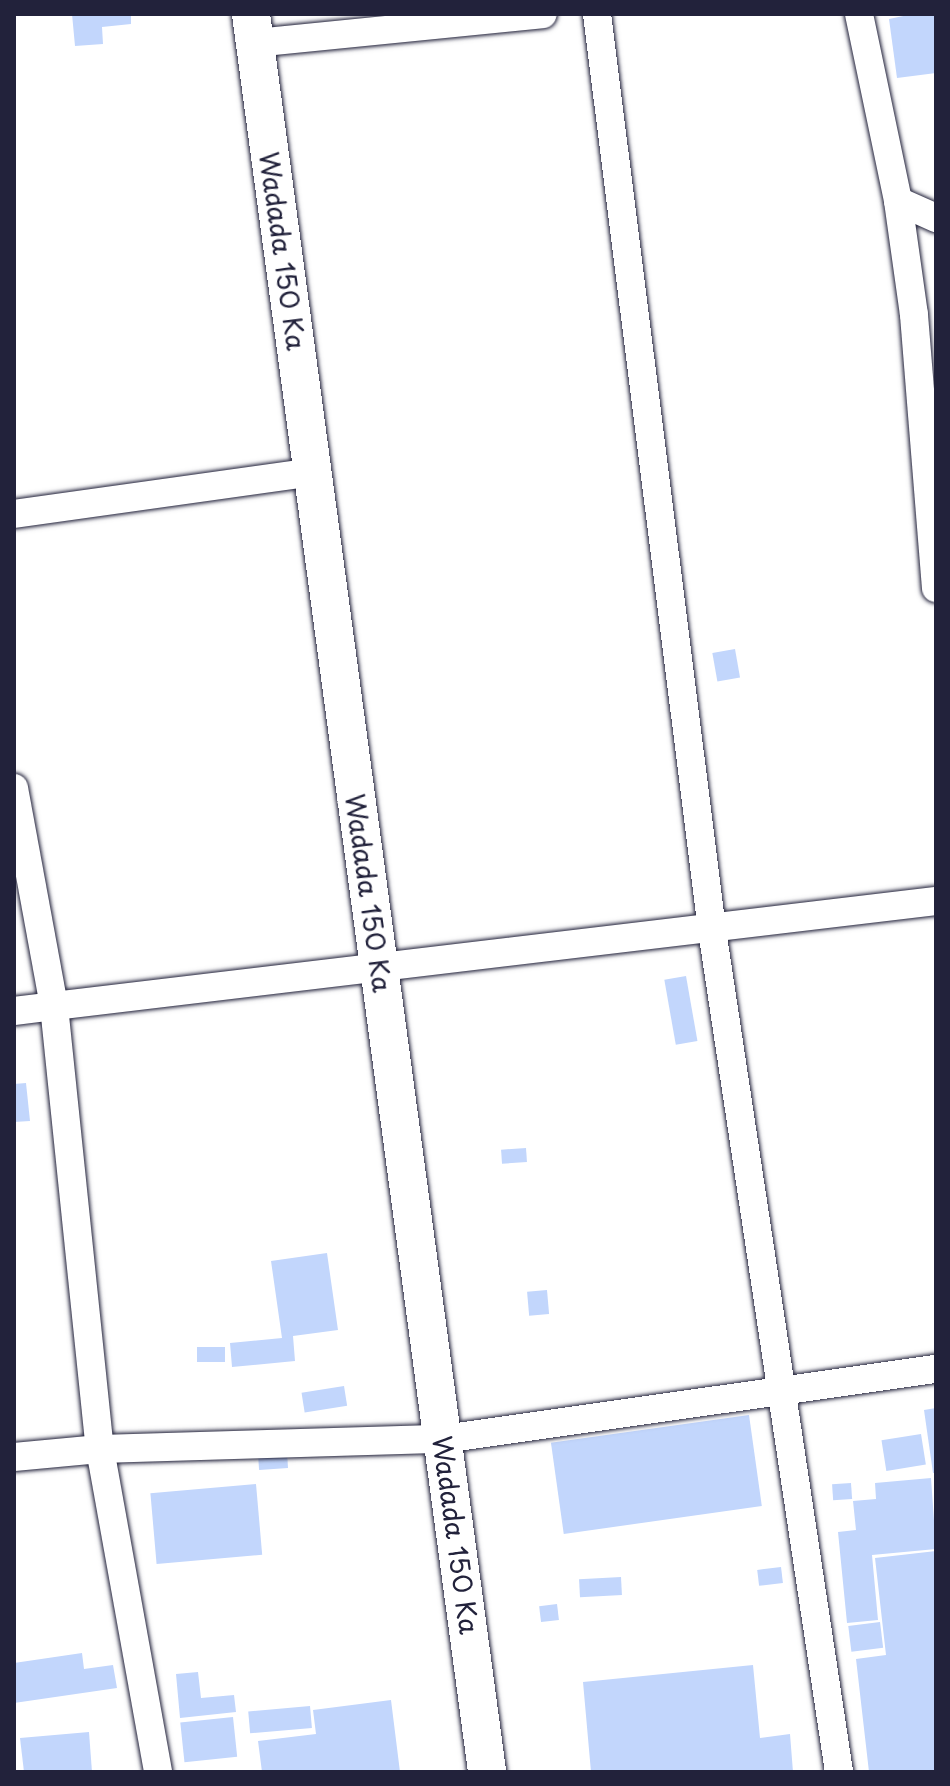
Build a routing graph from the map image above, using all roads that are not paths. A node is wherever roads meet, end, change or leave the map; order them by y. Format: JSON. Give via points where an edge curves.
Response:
{"nodes":[{"id":1,"x":543,"y":14,"type":"edge"},
{"id":2,"x":597,"y":14,"type":"edge"},
{"id":3,"x":859,"y":14,"type":"edge"},
{"id":4,"x":253,"y":28,"type":"edge"},
{"id":5,"x":898,"y":201,"type":"junction"},
{"id":6,"x":936,"y":218,"type":"edge"},
{"id":7,"x":313,"y":472,"type":"junction"},
{"id":8,"x":14,"y":514,"type":"edge"},
{"id":9,"x":936,"y":588,"type":"edge"},
{"id":10,"x":14,"y":788,"type":"edge"},
{"id":11,"x":936,"y":901,"type":"edge"},
{"id":12,"x":712,"y":930,"type":"junction"},
{"id":13,"x":379,"y":966,"type":"junction"},
{"id":14,"x":54,"y":1006,"type":"junction"},
{"id":15,"x":14,"y":1011,"type":"edge"},
{"id":16,"x":936,"y":1369,"type":"edge"},
{"id":17,"x":781,"y":1387,"type":"junction"},
{"id":18,"x":443,"y":1439,"type":"junction"},
{"id":19,"x":100,"y":1449,"type":"junction"},
{"id":20,"x":14,"y":1457,"type":"edge"},
{"id":21,"x":158,"y":1772,"type":"edge"},
{"id":22,"x":487,"y":1772,"type":"edge"},
{"id":23,"x":839,"y":1772,"type":"edge"}],
"edges":[{"from":1,"to":4,"type":"street"},
{"from":2,"to":12,"type":"street"},
{"from":3,"to":5,"type":"street"},
{"from":4,"to":7,"type":"street","name":"Wadada 150 Ka"},
{"from":5,"to":6,"type":"street"},
{"from":5,"to":9,"type":"street","via":[[924,409]]},
{"from":7,"to":8,"type":"street"},
{"from":7,"to":13,"type":"street","name":"Wadada 150 Ka"},
{"from":10,"to":14,"type":"street"},
{"from":11,"to":12,"type":"street"},
{"from":12,"to":13,"type":"street"},
{"from":12,"to":17,"type":"street"},
{"from":13,"to":14,"type":"street"},
{"from":13,"to":18,"type":"street","name":"Wadada 150 Ka"},
{"from":14,"to":15,"type":"street"},
{"from":14,"to":19,"type":"street"},
{"from":16,"to":17,"type":"street"},
{"from":17,"to":18,"type":"street"},
{"from":17,"to":23,"type":"street"},
{"from":18,"to":19,"type":"street"},
{"from":18,"to":22,"type":"street","name":"Wadada 150 Ka"},
{"from":19,"to":20,"type":"street"},
{"from":19,"to":21,"type":"street"}]}
